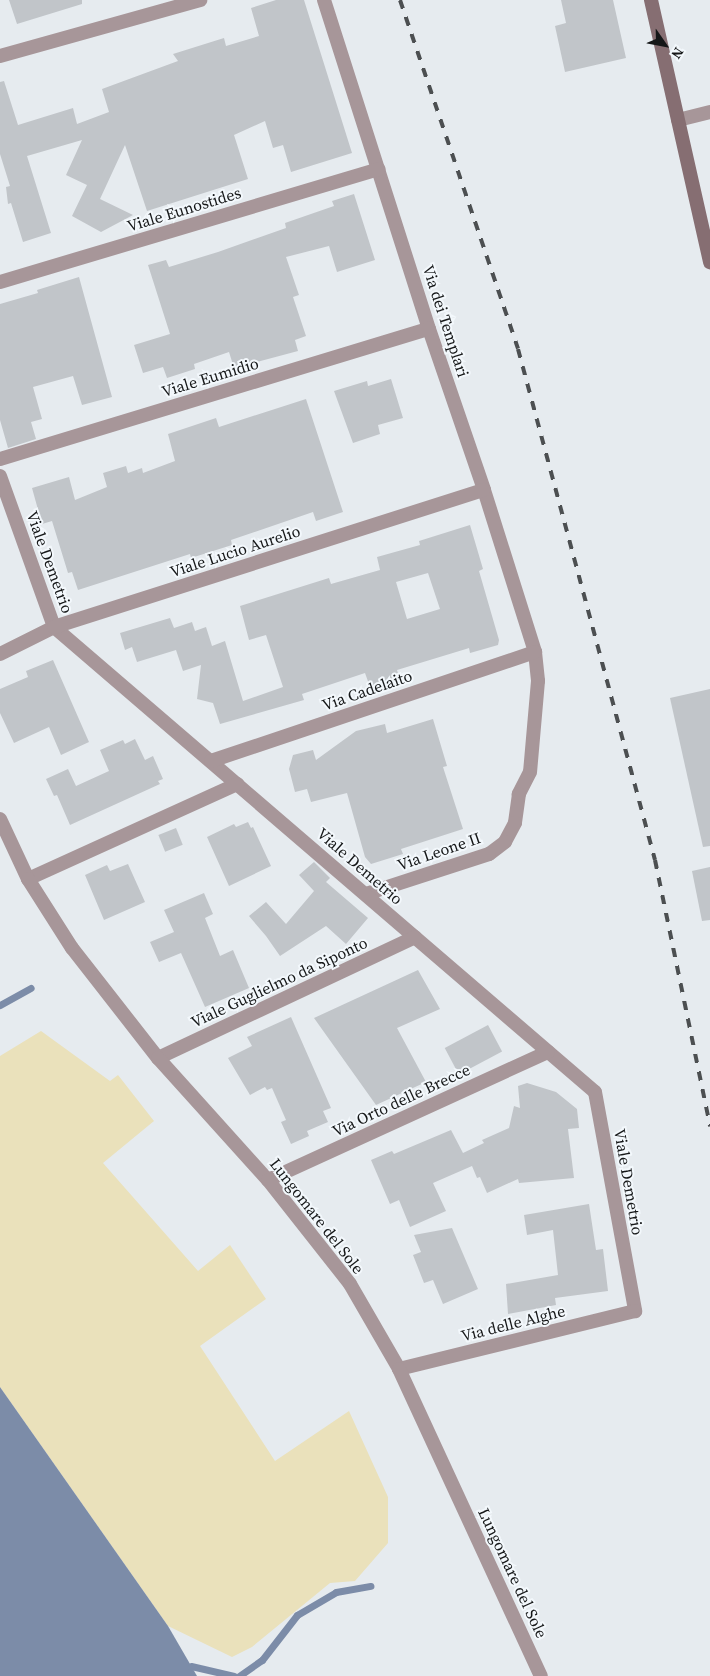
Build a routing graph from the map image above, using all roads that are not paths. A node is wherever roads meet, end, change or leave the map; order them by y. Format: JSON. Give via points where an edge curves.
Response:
{"nodes":[{"id":1,"x":200,"y":0,"type":"edge"},
{"id":2,"x":324,"y":0,"type":"edge"},
{"id":3,"x":651,"y":0,"type":"edge"},
{"id":4,"x":0,"y":56,"type":"edge"},
{"id":5,"x":710,"y":112,"type":"edge"},
{"id":6,"x":678,"y":120,"type":"junction"},
{"id":7,"x":378,"y":169,"type":"junction"},
{"id":8,"x":710,"y":262,"type":"edge"},
{"id":9,"x":0,"y":282,"type":"edge"},
{"id":10,"x":429,"y":329,"type":"junction"},
{"id":11,"x":0,"y":459,"type":"edge"},
{"id":12,"x":0,"y":476,"type":"edge"},
{"id":13,"x":484,"y":490,"type":"junction"},
{"id":14,"x":54,"y":626,"type":"junction"},
{"id":15,"x":535,"y":652,"type":"junction"},
{"id":16,"x":0,"y":654,"type":"edge"},
{"id":17,"x":211,"y":761,"type":"junction"},
{"id":18,"x":237,"y":784,"type":"junction"},
{"id":19,"x":0,"y":819,"type":"edge"},
{"id":20,"x":28,"y":879,"type":"junction"},
{"id":21,"x":366,"y":894,"type":"junction"},
{"id":22,"x":416,"y":937,"type":"junction"},
{"id":23,"x":548,"y":1052,"type":"junction"},
{"id":24,"x":158,"y":1058,"type":"junction"},
{"id":25,"x":268,"y":1180,"type":"junction"},
{"id":26,"x":635,"y":1311,"type":"joint"},
{"id":27,"x":399,"y":1370,"type":"junction"},
{"id":28,"x":541,"y":1676,"type":"edge"}],
"edges":[{"from":1,"to":4,"type":"street"},
{"from":2,"to":7,"type":"street","name":"Via dei Templari"},
{"from":3,"to":6,"type":"main road"},
{"from":5,"to":6,"type":"street"},
{"from":6,"to":8,"type":"main road"},
{"from":7,"to":9,"type":"street","name":"Viale Eunostides"},
{"from":7,"to":10,"type":"street","name":"Via dei Templari"},
{"from":10,"to":11,"type":"street","name":"Viale Eumidio"},
{"from":10,"to":13,"type":"street","name":"Via dei Templari"},
{"from":12,"to":14,"type":"street","name":"Viale Demetrio"},
{"from":13,"to":14,"type":"street","name":"Viale Lucio Aurelio"},
{"from":13,"to":15,"type":"street","name":"Via dei Templari"},
{"from":14,"to":16,"type":"street","name":"Viale Lucio Aurelio"},
{"from":14,"to":17,"type":"street","name":"Viale Demetrio"},
{"from":15,"to":17,"type":"street","name":"Via Cadelaito"},
{"from":15,"to":21,"type":"street","name":"Via Leone II","via":[[538,681],[530,772],[519,794],[515,823],[505,842],[489,854]]},
{"from":17,"to":18,"type":"street","name":"Viale Demetrio"},
{"from":18,"to":20,"type":"street"},
{"from":18,"to":21,"type":"street","name":"Viale Demetrio"},
{"from":19,"to":20,"type":"street","name":"Lungomare del Sole"},
{"from":20,"to":24,"type":"street","name":"Lungomare del Sole","via":[[72,948]]},
{"from":21,"to":22,"type":"street","name":"Viale Demetrio"},
{"from":22,"to":23,"type":"street","name":"Viale Demetrio"},
{"from":22,"to":24,"type":"street","name":"Viale Guglielmo da Siponto"},
{"from":23,"to":25,"type":"street","name":"Via Orto delle Brecce"},
{"from":23,"to":26,"type":"street","name":"Viale Demetrio","via":[[595,1092]]},
{"from":24,"to":25,"type":"street","name":"Lungomare del Sole"},
{"from":25,"to":27,"type":"street","name":"Lungomare del Sole","via":[[350,1284]]},
{"from":26,"to":27,"type":"street","name":"Via delle Alghe"},
{"from":27,"to":28,"type":"street","name":"Lungomare del Sole"}]}
